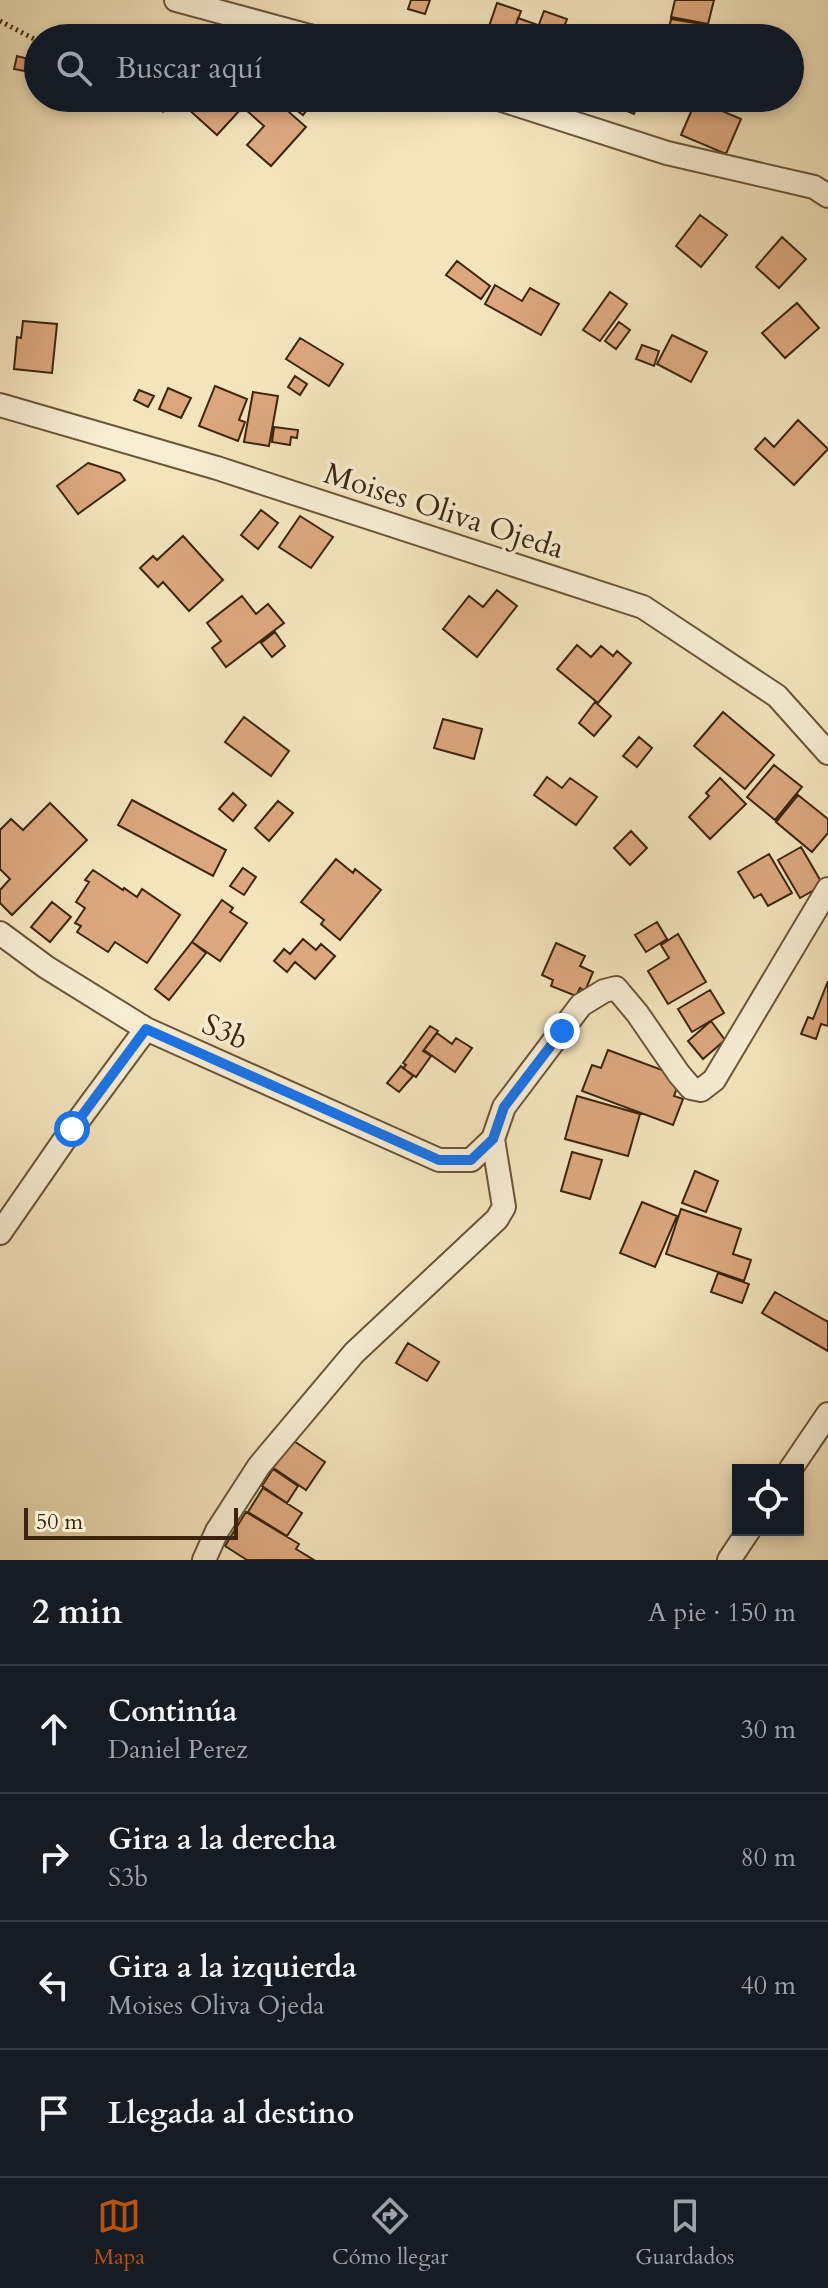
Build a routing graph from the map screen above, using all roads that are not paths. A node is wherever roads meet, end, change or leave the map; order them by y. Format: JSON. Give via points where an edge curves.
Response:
{"nodes":[{"id":1,"x":176,"y":0,"type":"edge"},
{"id":2,"x":265,"y":24,"type":"edge"},
{"id":3,"x":540,"y":112,"type":"edge"},
{"id":4,"x":828,"y":196,"type":"edge"},
{"id":5,"x":0,"y":405,"type":"edge"},
{"id":6,"x":828,"y":753,"type":"edge"},
{"id":7,"x":828,"y":889,"type":"edge"},
{"id":8,"x":0,"y":933,"type":"edge"},
{"id":9,"x":146,"y":1029,"type":"junction"},
{"id":10,"x":493,"y":1139,"type":"junction"},
{"id":11,"x":0,"y":1233,"type":"edge"},
{"id":12,"x":828,"y":1414,"type":"edge"},
{"id":13,"x":794,"y":1464,"type":"edge"},
{"id":14,"x":745,"y":1536,"type":"edge"},
{"id":15,"x":204,"y":1560,"type":"edge"},
{"id":16,"x":729,"y":1560,"type":"edge"}],
"edges":[{"from":1,"to":2,"type":"street"},
{"from":3,"to":4,"type":"street","via":[[667,153],[814,187]]},
{"from":5,"to":6,"type":"street","name":"Moises Oliva Ojeda","via":[[217,468],[643,607],[777,696]]},
{"from":7,"to":10,"type":"street","via":[[714,1080],[701,1090],[691,1088],[679,1074],[616,988],[581,1005],[504,1107]]},
{"from":8,"to":9,"type":"street","name":"S3b"},
{"from":9,"to":10,"type":"street","name":"S3b","via":[[439,1160],[471,1160]]},
{"from":9,"to":11,"type":"street"},
{"from":10,"to":15,"type":"street","via":[[504,1207],[497,1219],[354,1353],[259,1466]]},
{"from":12,"to":13,"type":"street"},
{"from":14,"to":16,"type":"street"}]}
